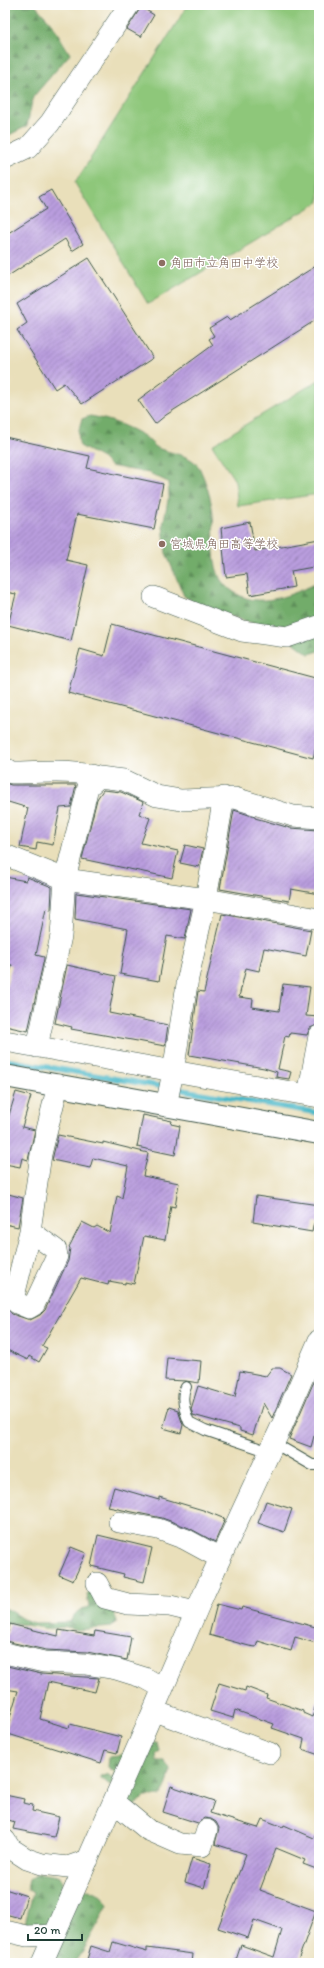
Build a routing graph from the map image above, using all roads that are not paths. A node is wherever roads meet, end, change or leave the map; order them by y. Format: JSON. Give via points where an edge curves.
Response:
{"nodes":[{"id":1,"x":129,"y":5,"type":"edge"},
{"id":2,"x":5,"y":159,"type":"edge"},
{"id":3,"x":154,"y":597,"type":"dead end"},
{"id":4,"x":319,"y":626,"type":"edge"},
{"id":5,"x":5,"y":769,"type":"edge"},
{"id":6,"x":99,"y":777,"type":"junction"},
{"id":7,"x":224,"y":797,"type":"junction"},
{"id":8,"x":319,"y":818,"type":"edge"},
{"id":9,"x":7,"y":860,"type":"edge"},
{"id":10,"x":65,"y":878,"type":"junction"},
{"id":11,"x":206,"y":899,"type":"junction"},
{"id":12,"x":319,"y":919,"type":"edge"},
{"id":13,"x":319,"y":1036,"type":"edge"},
{"id":14,"x":5,"y":1041,"type":"edge"},
{"id":15,"x":37,"y":1047,"type":"junction"},
{"id":16,"x":173,"y":1072,"type":"junction"},
{"id":17,"x":5,"y":1076,"type":"edge"},
{"id":18,"x":58,"y":1085,"type":"junction"},
{"id":19,"x":313,"y":1096,"type":"edge"},
{"id":20,"x":166,"y":1106,"type":"junction"},
{"id":21,"x":319,"y":1133,"type":"edge"},
{"id":22,"x":30,"y":1231,"type":"dead end"},
{"id":23,"x":319,"y":1340,"type":"edge"},
{"id":24,"x":186,"y":1387,"type":"dead end"},
{"id":25,"x":272,"y":1447,"type":"junction"},
{"id":26,"x":319,"y":1465,"type":"edge"},
{"id":27,"x":119,"y":1522,"type":"dead end"},
{"id":28,"x":220,"y":1558,"type":"junction"},
{"id":29,"x":97,"y":1583,"type":"dead end"},
{"id":30,"x":196,"y":1612,"type":"junction"},
{"id":31,"x":5,"y":1653,"type":"edge"},
{"id":32,"x":163,"y":1688,"type":"junction"},
{"id":33,"x":154,"y":1711,"type":"junction"},
{"id":34,"x":270,"y":1753,"type":"dead end"},
{"id":35,"x":114,"y":1802,"type":"junction"},
{"id":36,"x":207,"y":1830,"type":"dead end"},
{"id":37,"x":5,"y":1840,"type":"edge"},
{"id":38,"x":88,"y":1860,"type":"junction"},
{"id":39,"x":5,"y":1931,"type":"edge"},
{"id":40,"x":54,"y":1935,"type":"junction"},
{"id":41,"x":42,"y":1963,"type":"edge"}],
"edges":[{"from":1,"to":2,"type":"street","via":[[50,123],[28,148]]},
{"from":3,"to":4,"type":"street","via":[[242,631],[287,637]]},
{"from":5,"to":6,"type":"street","via":[[11,773],[60,771]]},
{"from":6,"to":7,"type":"street","via":[[124,780],[157,796],[181,800]]},
{"from":6,"to":10,"type":"street","via":[[88,787]]},
{"from":7,"to":8,"type":"street","via":[[246,800],[294,816]]},
{"from":7,"to":11,"type":"street"},
{"from":9,"to":10,"type":"street"},
{"from":10,"to":11,"type":"street"},
{"from":10,"to":15,"type":"street","via":[[61,936]]},
{"from":11,"to":12,"type":"street"},
{"from":11,"to":16,"type":"street","via":[[188,978]]},
{"from":13,"to":19,"type":"street"},
{"from":14,"to":15,"type":"street"},
{"from":15,"to":16,"type":"street"},
{"from":16,"to":19,"type":"street"},
{"from":16,"to":20,"type":"street"},
{"from":17,"to":18,"type":"street"},
{"from":18,"to":20,"type":"street"},
{"from":18,"to":22,"type":"street","via":[[41,1154]]},
{"from":20,"to":21,"type":"street"},
{"from":23,"to":25,"type":"street"},
{"from":24,"to":25,"type":"lane","via":[[184,1405],[189,1422],[211,1432]]},
{"from":25,"to":26,"type":"lane","via":[[312,1465]]},
{"from":25,"to":28,"type":"street"},
{"from":27,"to":28,"type":"street","via":[[158,1529],[185,1539]]},
{"from":28,"to":30,"type":"street"},
{"from":29,"to":30,"type":"street","via":[[105,1598],[128,1604],[170,1606]]},
{"from":30,"to":32,"type":"street"},
{"from":31,"to":32,"type":"street","via":[[44,1662],[116,1669],[146,1678]]},
{"from":32,"to":33,"type":"street"},
{"from":33,"to":34,"type":"street"},
{"from":33,"to":35,"type":"street"},
{"from":35,"to":36,"type":"street","via":[[148,1830],[180,1844],[202,1846]]},
{"from":35,"to":38,"type":"street"},
{"from":37,"to":38,"type":"street","via":[[10,1848],[27,1859],[42,1864],[68,1867]]},
{"from":38,"to":40,"type":"street"},
{"from":39,"to":40,"type":"street","via":[[27,1936]]},
{"from":40,"to":41,"type":"street"}]}
